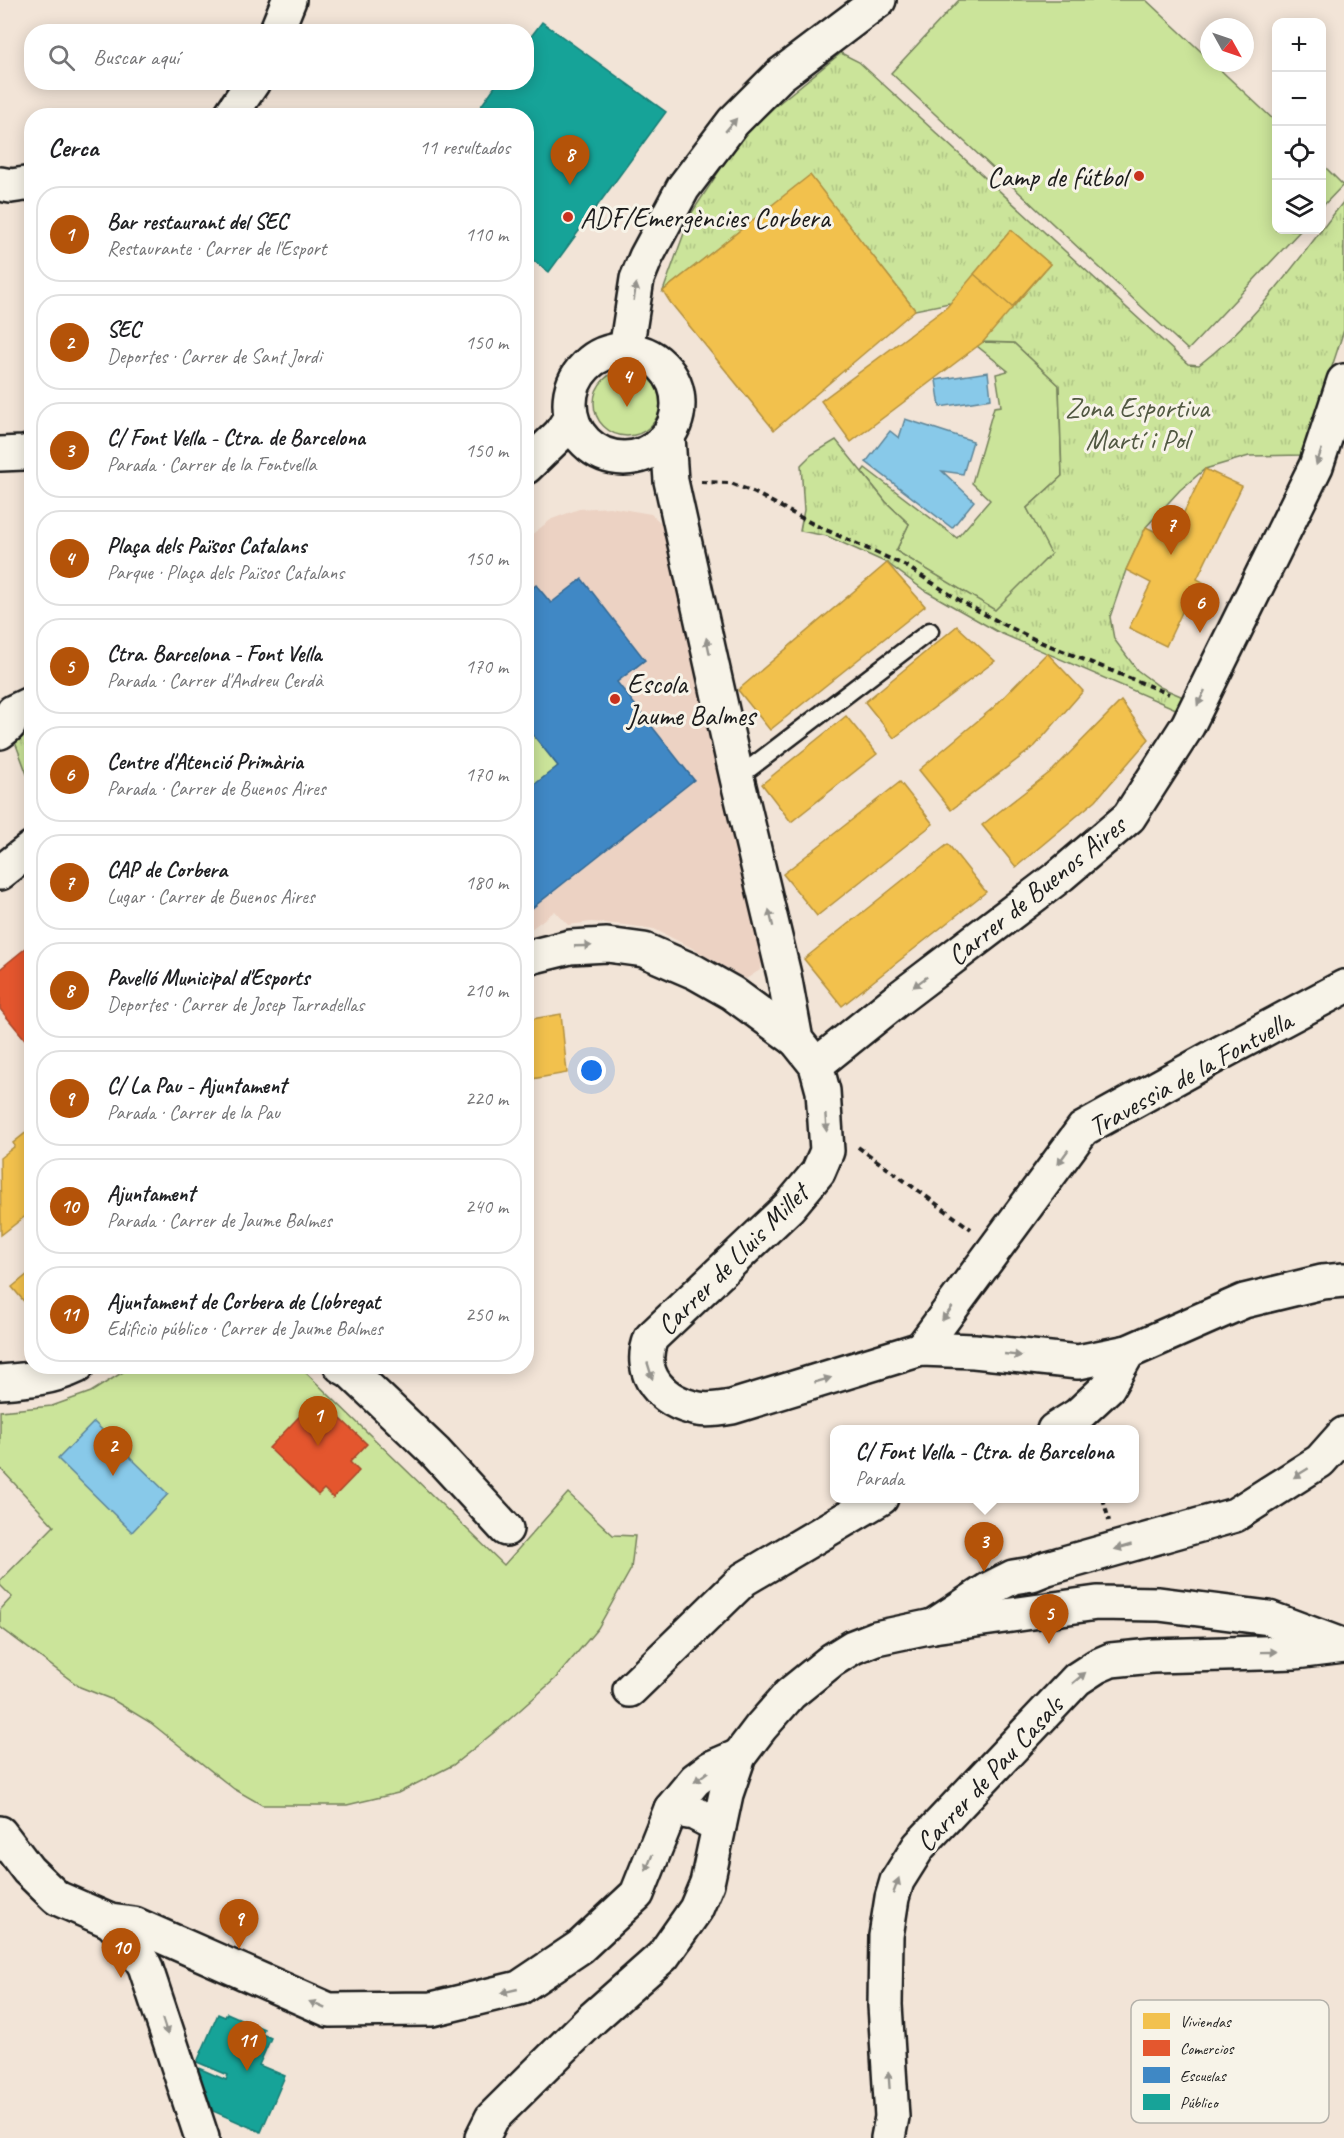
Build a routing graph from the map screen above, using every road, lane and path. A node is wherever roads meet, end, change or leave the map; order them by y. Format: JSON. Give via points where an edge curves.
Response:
{"nodes":[{"id":1,"x":289,"y":0,"type":"edge"},
{"id":2,"x":879,"y":0,"type":"edge"},
{"id":3,"x":279,"y":24,"type":"edge"},
{"id":4,"x":248,"y":90,"type":"edge"},
{"id":5,"x":235,"y":108,"type":"edge"},
{"id":6,"x":0,"y":184,"type":"edge"},
{"id":7,"x":24,"y":184,"type":"edge"},
{"id":8,"x":626,"y":350,"type":"junction"},
{"id":9,"x":1344,"y":381,"type":"edge"},
{"id":10,"x":571,"y":417,"type":"junction"},
{"id":11,"x":668,"y":437,"type":"junction"},
{"id":12,"x":592,"y":448,"type":"junction"},
{"id":13,"x":24,"y":453,"type":"edge"},
{"id":14,"x":0,"y":454,"type":"edge"},
{"id":15,"x":534,"y":461,"type":"edge"},
{"id":16,"x":534,"y":462,"type":"edge"},
{"id":17,"x":671,"y":481,"type":"junction"},
{"id":18,"x":930,"y":631,"type":"dead end"},
{"id":19,"x":1197,"y":705,"type":"junction"},
{"id":20,"x":737,"y":778,"type":"junction"},
{"id":21,"x":24,"y":854,"type":"edge"},
{"id":22,"x":0,"y":873,"type":"edge"},
{"id":23,"x":534,"y":956,"type":"edge"},
{"id":24,"x":784,"y":975,"type":"junction"},
{"id":25,"x":1344,"y":987,"type":"edge"},
{"id":26,"x":745,"y":1002,"type":"junction"},
{"id":27,"x":806,"y":1053,"type":"junction"},
{"id":28,"x":826,"y":1124,"type":"junction"},
{"id":29,"x":997,"y":1248,"type":"junction"},
{"id":30,"x":1344,"y":1280,"type":"edge"},
{"id":31,"x":921,"y":1349,"type":"junction"},
{"id":32,"x":1128,"y":1352,"type":"junction"},
{"id":33,"x":0,"y":1359,"type":"edge"},
{"id":34,"x":55,"y":1374,"type":"edge"},
{"id":35,"x":353,"y":1374,"type":"edge"},
{"id":36,"x":13,"y":1381,"type":"edge"},
{"id":37,"x":1062,"y":1425,"type":"edge"},
{"id":38,"x":1344,"y":1434,"type":"edge"},
{"id":39,"x":873,"y":1503,"type":"edge"},
{"id":40,"x":506,"y":1529,"type":"dead end"},
{"id":41,"x":1032,"y":1574,"type":"junction"},
{"id":42,"x":1021,"y":1614,"type":"junction"},
{"id":43,"x":933,"y":1626,"type":"junction"},
{"id":44,"x":1344,"y":1646,"type":"edge"},
{"id":45,"x":630,"y":1690,"type":"dead end"},
{"id":46,"x":739,"y":1756,"type":"junction"},
{"id":47,"x":672,"y":1809,"type":"junction"},
{"id":48,"x":719,"y":1826,"type":"junction"},
{"id":49,"x":0,"y":1833,"type":"edge"},
{"id":50,"x":110,"y":1921,"type":"junction"},
{"id":51,"x":197,"y":1951,"type":"junction"},
{"id":52,"x":150,"y":1978,"type":"junction"},
{"id":53,"x":202,"y":2138,"type":"edge"},
{"id":54,"x":482,"y":2138,"type":"edge"},
{"id":55,"x":888,"y":2138,"type":"edge"}],
"edges":[{"from":1,"to":3,"type":"street"},
{"from":8,"to":2,"type":"street","one_way":true,"via":[[638,279],[683,188],[733,122],[780,75]]},
{"from":4,"to":5,"type":"street"},
{"from":6,"to":7,"type":"street"},
{"from":8,"to":10,"type":"street","via":[[601,356],[581,371],[571,393]]},
{"from":8,"to":11,"type":"street","via":[[651,357],[673,381],[678,413]]},
{"from":9,"to":19,"type":"street","name":"Carrer de Buenos Aires","one_way":true,"via":[[1316,466]]},
{"from":10,"to":12,"type":"street","via":[[579,435]]},
{"from":10,"to":15,"type":"street"},
{"from":11,"to":12,"type":"street","via":[[660,446],[638,457],[615,458]]},
{"from":11,"to":17,"type":"street","name":"Carrer de Lluis Millet"},
{"from":12,"to":16,"type":"street"},
{"from":13,"to":14,"type":"street"},
{"from":17,"to":19,"type":"path","via":[[731,483],[906,566],[962,602],[1038,641]]},
{"from":20,"to":17,"type":"street","name":"Carrer de Lluis Millet","one_way":true},
{"from":18,"to":20,"type":"lane"},
{"from":19,"to":27,"type":"street","name":"Carrer de Buenos Aires","one_way":true,"via":[[1129,817],[1061,875],[898,999]]},
{"from":24,"to":20,"type":"street","name":"Carrer de Lluis Millet","one_way":true},
{"from":21,"to":22,"type":"street"},
{"from":23,"to":26,"type":"street","one_way":true,"via":[[570,947],[607,945],[644,950],[695,972]]},
{"from":24,"to":26,"type":"street"},
{"from":24,"to":27,"type":"street","name":"Carrer de Lluis Millet"},
{"from":25,"to":29,"type":"street","name":"Travessia de la Fontvella","one_way":true,"via":[[1083,1129]]},
{"from":26,"to":27,"type":"street"},
{"from":27,"to":28,"type":"street","name":"Carrer de Lluis Millet","one_way":true,"via":[[823,1091]]},
{"from":28,"to":29,"type":"path"},
{"from":28,"to":31,"type":"street","name":"Carrer de Lluis Millet","one_way":true,"via":[[827,1151],[804,1191],[651,1338],[647,1362],[654,1384],[663,1394],[687,1406],[701,1410],[732,1407]]},
{"from":29,"to":31,"type":"street","name":"Travessia de la Fontvella","one_way":true},
{"from":30,"to":32,"type":"street","name":"Carrer de Lluis Millet","via":[[1244,1301]]},
{"from":31,"to":32,"type":"street","name":"Carrer de Lluis Millet","one_way":true,"via":[[1078,1362]]},
{"from":32,"to":37,"type":"street","via":[[1108,1387]]},
{"from":33,"to":36,"type":"street"},
{"from":34,"to":36,"type":"street"},
{"from":35,"to":40,"type":"street","via":[[435,1452]]},
{"from":38,"to":41,"type":"street","one_way":true,"via":[[1320,1461],[1235,1515]]},
{"from":39,"to":45,"type":"street","via":[[744,1579]]},
{"from":41,"to":42,"type":"street","via":[[1022,1596]]},
{"from":41,"to":43,"type":"street","via":[[1013,1577],[991,1588]]},
{"from":42,"to":43,"type":"street"},
{"from":42,"to":44,"type":"street","via":[[1097,1603],[1159,1604],[1269,1618]]},
{"from":43,"to":46,"type":"street","via":[[876,1638],[832,1660],[790,1694]]},
{"from":55,"to":44,"type":"street","name":"Carrer de Pau Casals","one_way":true,"via":[[892,2117],[885,1936],[897,1881],[919,1846],[1077,1679],[1097,1666],[1111,1660],[1152,1656],[1295,1652]]},
{"from":46,"to":47,"type":"street","one_way":true,"via":[[695,1780]]},
{"from":46,"to":48,"type":"street"},
{"from":47,"to":48,"type":"street","via":[[694,1813]]},
{"from":47,"to":51,"type":"street","one_way":true,"via":[[637,1894],[580,1947],[519,1988],[432,2009],[329,2010]]},
{"from":48,"to":54,"type":"street","via":[[707,1883],[696,1909],[663,1956],[593,2018],[492,2118]]},
{"from":49,"to":50,"type":"street","via":[[28,1870],[57,1898]]},
{"from":50,"to":51,"type":"street","via":[[134,1924]]},
{"from":50,"to":52,"type":"street","via":[[130,1942]]},
{"from":51,"to":52,"type":"street","via":[[175,1956]]},
{"from":52,"to":53,"type":"street","one_way":true}]}
